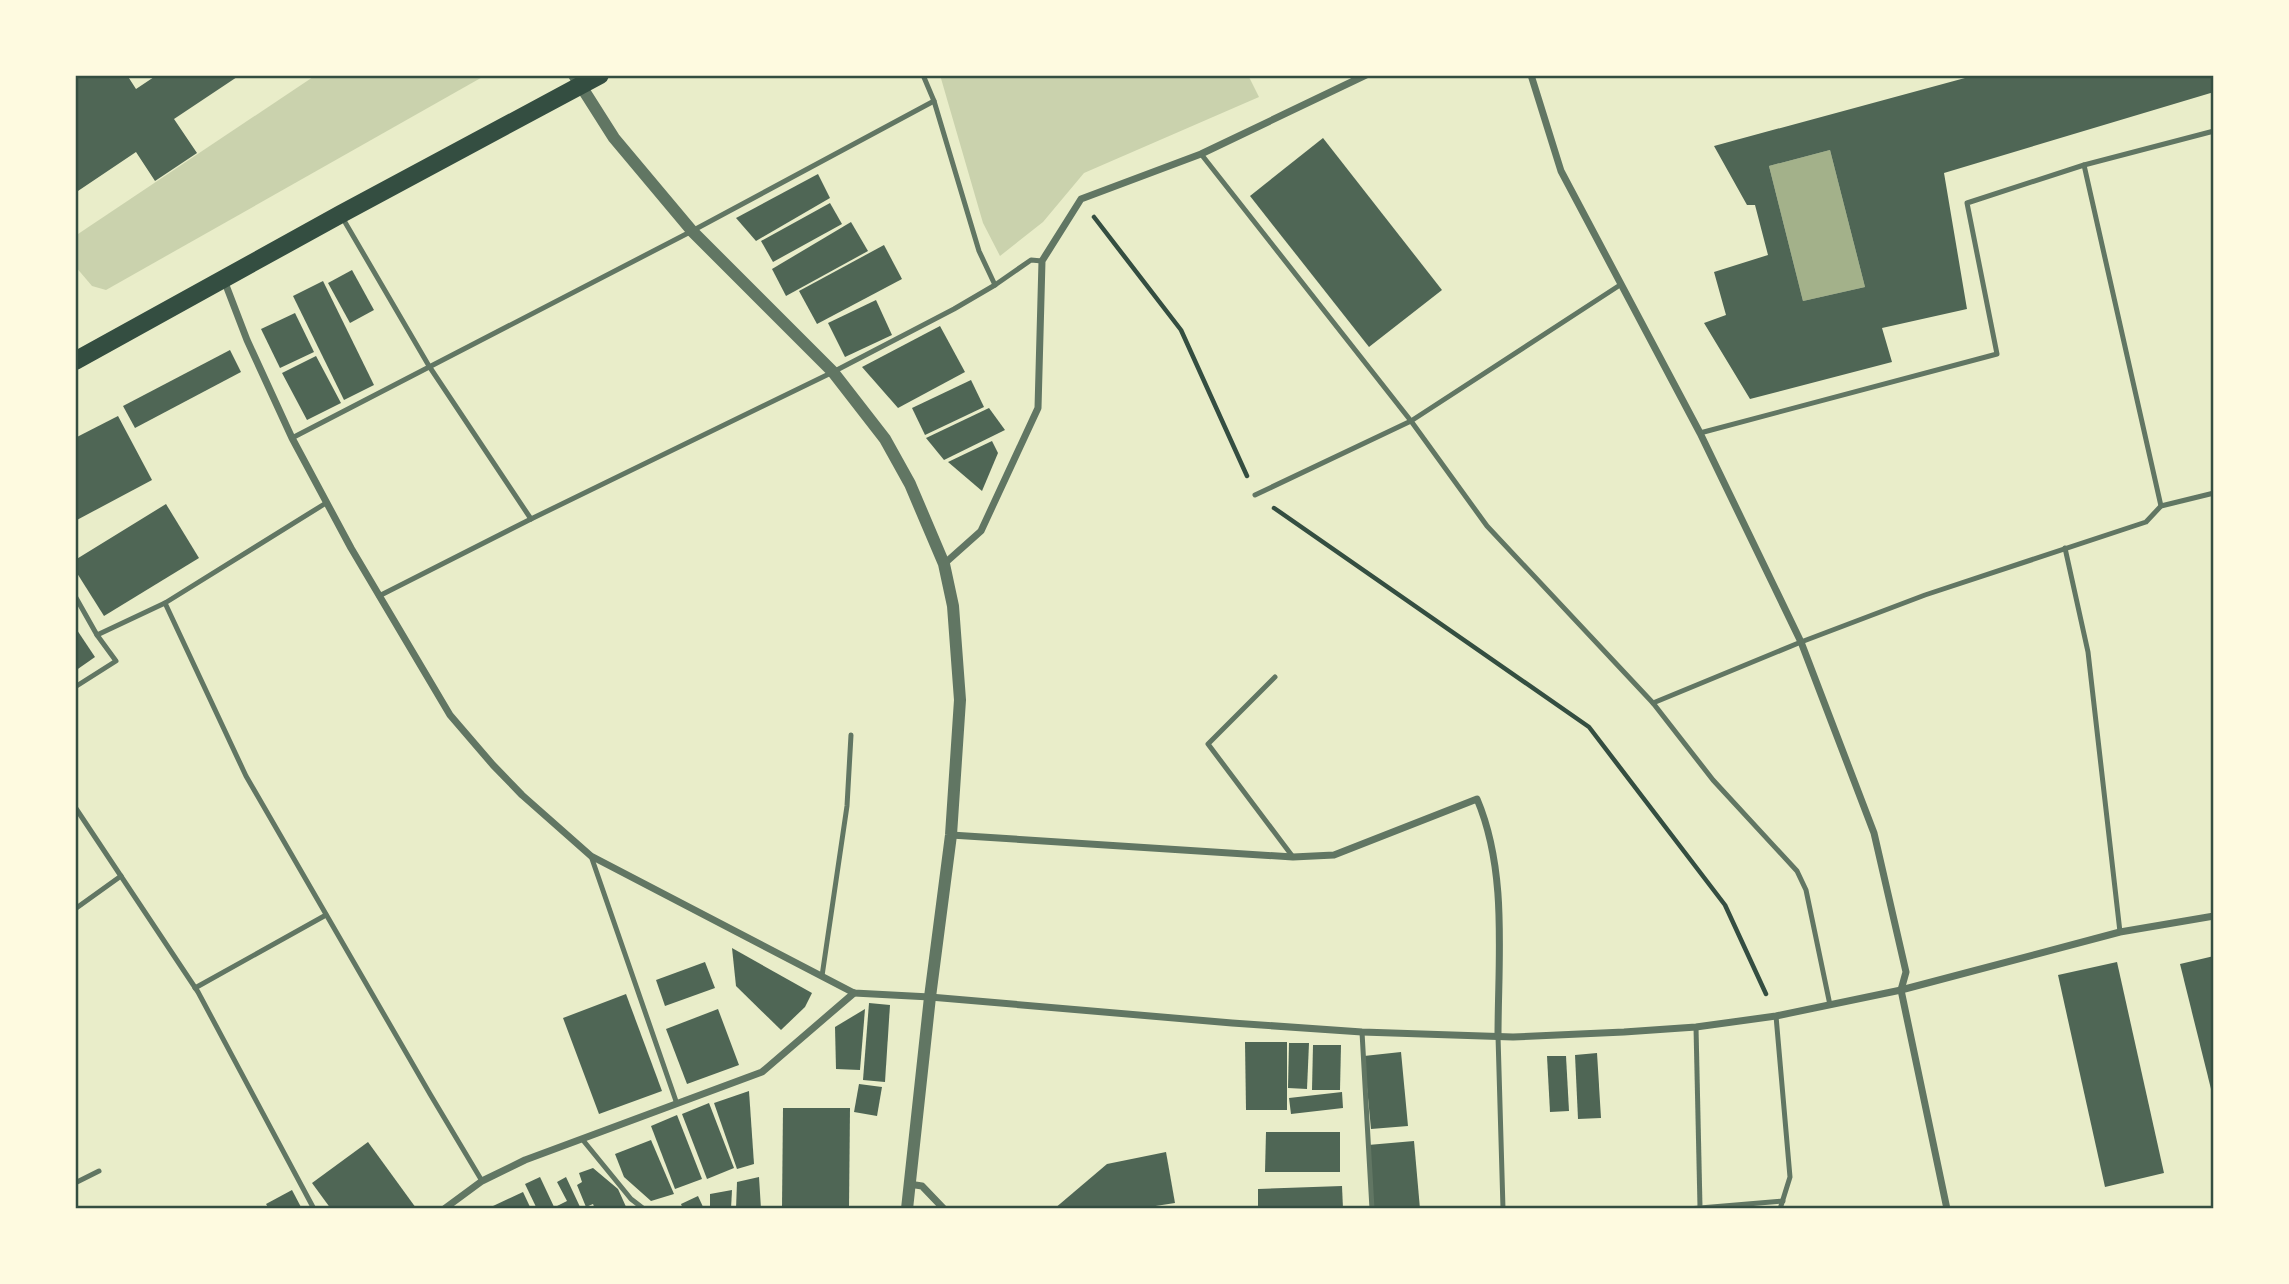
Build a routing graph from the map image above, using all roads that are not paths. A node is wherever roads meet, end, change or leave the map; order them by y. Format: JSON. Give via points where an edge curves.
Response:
{"nodes":[{"id":1,"x":600,"y":75,"type":"edge"},
{"id":2,"x":923,"y":75,"type":"edge"},
{"id":3,"x":1366,"y":75,"type":"edge"},
{"id":4,"x":1531,"y":75,"type":"edge"},
{"id":5,"x":577,"y":81,"type":"edge"},
{"id":6,"x":934,"y":101,"type":"junction"},
{"id":7,"x":2214,"y":131,"type":"edge"},
{"id":8,"x":1201,"y":154,"type":"junction"},
{"id":9,"x":2084,"y":165,"type":"junction"},
{"id":10,"x":341,"y":214,"type":"junction"},
{"id":11,"x":692,"y":231,"type":"junction"},
{"id":12,"x":1042,"y":261,"type":"junction"},
{"id":13,"x":223,"y":278,"type":"junction"},
{"id":14,"x":995,"y":285,"type":"junction"},
{"id":15,"x":1620,"y":285,"type":"junction"},
{"id":16,"x":75,"y":361,"type":"edge"},
{"id":17,"x":429,"y":366,"type":"junction"},
{"id":18,"x":833,"y":372,"type":"junction"},
{"id":19,"x":1411,"y":421,"type":"junction"},
{"id":20,"x":1700,"y":433,"type":"junction"},
{"id":21,"x":292,"y":438,"type":"junction"},
{"id":22,"x":2214,"y":493,"type":"edge"},
{"id":23,"x":1255,"y":495,"type":"road end"},
{"id":24,"x":326,"y":503,"type":"junction"},
{"id":25,"x":2161,"y":506,"type":"junction"},
{"id":26,"x":531,"y":519,"type":"junction"},
{"id":27,"x":2065,"y":548,"type":"junction"},
{"id":28,"x":944,"y":564,"type":"junction"},
{"id":29,"x":75,"y":596,"type":"edge"},
{"id":30,"x":379,"y":596,"type":"junction"},
{"id":31,"x":165,"y":603,"type":"junction"},
{"id":32,"x":97,"y":635,"type":"junction"},
{"id":33,"x":1801,"y":642,"type":"junction"},
{"id":34,"x":1275,"y":677,"type":"dead end"},
{"id":35,"x":75,"y":687,"type":"edge"},
{"id":36,"x":1653,"y":703,"type":"junction"},
{"id":37,"x":850,"y":735,"type":"dead end"},
{"id":38,"x":75,"y":807,"type":"edge"},
{"id":39,"x":951,"y":835,"type":"junction"},
{"id":40,"x":591,"y":856,"type":"junction"},
{"id":41,"x":1293,"y":857,"type":"junction"},
{"id":42,"x":121,"y":876,"type":"junction"},
{"id":43,"x":75,"y":909,"type":"edge"},
{"id":44,"x":326,"y":915,"type":"junction"},
{"id":45,"x":2214,"y":916,"type":"edge"},
{"id":46,"x":2120,"y":932,"type":"junction"},
{"id":47,"x":822,"y":976,"type":"junction"},
{"id":48,"x":194,"y":988,"type":"junction"},
{"id":49,"x":1901,"y":990,"type":"junction"},
{"id":50,"x":854,"y":993,"type":"junction"},
{"id":51,"x":930,"y":997,"type":"junction"},
{"id":52,"x":1830,"y":1005,"type":"junction"},
{"id":53,"x":1776,"y":1016,"type":"junction"},
{"id":54,"x":1696,"y":1027,"type":"junction"},
{"id":55,"x":1362,"y":1032,"type":"junction"},
{"id":56,"x":1498,"y":1036,"type":"junction"},
{"id":57,"x":677,"y":1104,"type":"junction"},
{"id":58,"x":582,"y":1139,"type":"junction"},
{"id":59,"x":99,"y":1171,"type":"dead end"},
{"id":60,"x":482,"y":1181,"type":"junction"},
{"id":61,"x":75,"y":1183,"type":"edge"},
{"id":62,"x":909,"y":1184,"type":"junction"},
{"id":63,"x":1783,"y":1201,"type":"junction"},
{"id":64,"x":1700,"y":1207,"type":"edge"},
{"id":65,"x":314,"y":1209,"type":"edge"},
{"id":66,"x":444,"y":1209,"type":"edge"},
{"id":67,"x":644,"y":1209,"type":"edge"},
{"id":68,"x":907,"y":1209,"type":"edge"},
{"id":69,"x":944,"y":1209,"type":"edge"},
{"id":70,"x":1372,"y":1209,"type":"edge"},
{"id":71,"x":1503,"y":1209,"type":"edge"},
{"id":72,"x":1688,"y":1209,"type":"edge"},
{"id":73,"x":1780,"y":1209,"type":"edge"},
{"id":74,"x":1947,"y":1209,"type":"edge"}],
"edges":[{"from":1,"to":5,"type":"main road"},
{"from":2,"to":6,"type":"lane"},
{"from":3,"to":8,"type":"street"},
{"from":4,"to":15,"type":"street","via":[[1561,171]]},
{"from":5,"to":10,"type":"main road"},
{"from":5,"to":11,"type":"street","via":[[614,138]]},
{"from":6,"to":11,"type":"lane"},
{"from":6,"to":14,"type":"lane","via":[[979,251]]},
{"from":7,"to":9,"type":"lane"},
{"from":8,"to":12,"type":"street","via":[[1081,199]]},
{"from":8,"to":19,"type":"lane"},
{"from":9,"to":20,"type":"lane","via":[[1967,203],[1997,354]]},
{"from":9,"to":25,"type":"lane"},
{"from":10,"to":13,"type":"main road"},
{"from":10,"to":17,"type":"lane"},
{"from":11,"to":17,"type":"lane"},
{"from":11,"to":18,"type":"street"},
{"from":12,"to":14,"type":"lane","via":[[1031,260]]},
{"from":12,"to":28,"type":"street","via":[[1038,408],[981,531]]},
{"from":13,"to":16,"type":"main road"},
{"from":13,"to":21,"type":"street"},
{"from":14,"to":18,"type":"lane"},
{"from":15,"to":19,"type":"lane"},
{"from":15,"to":20,"type":"street"},
{"from":17,"to":21,"type":"lane"},
{"from":17,"to":26,"type":"lane"},
{"from":18,"to":26,"type":"lane"},
{"from":18,"to":28,"type":"street","via":[[885,439]]},
{"from":19,"to":23,"type":"lane"},
{"from":19,"to":36,"type":"lane","via":[[1487,526]]},
{"from":20,"to":33,"type":"street"},
{"from":21,"to":24,"type":"street"},
{"from":22,"to":25,"type":"lane"},
{"from":24,"to":30,"type":"street"},
{"from":24,"to":31,"type":"lane"},
{"from":25,"to":27,"type":"lane","via":[[2146,522]]},
{"from":26,"to":30,"type":"lane"},
{"from":27,"to":33,"type":"lane"},
{"from":27,"to":46,"type":"lane","via":[[2088,652]]},
{"from":28,"to":39,"type":"street","via":[[953,606],[960,700]]},
{"from":29,"to":32,"type":"lane"},
{"from":30,"to":40,"type":"street","via":[[450,715],[522,796]]},
{"from":31,"to":32,"type":"lane"},
{"from":31,"to":44,"type":"lane","via":[[246,776]]},
{"from":32,"to":35,"type":"lane","via":[[116,662]]},
{"from":33,"to":36,"type":"lane"},
{"from":33,"to":49,"type":"street","via":[[1874,833],[1906,972]]},
{"from":34,"to":41,"type":"lane","via":[[1208,744]]},
{"from":36,"to":52,"type":"lane","via":[[1713,779],[1797,871],[1806,890]]},
{"from":37,"to":47,"type":"lane","via":[[847,806]]},
{"from":38,"to":42,"type":"lane"},
{"from":39,"to":41,"type":"street"},
{"from":39,"to":51,"type":"street"},
{"from":40,"to":47,"type":"street"},
{"from":40,"to":57,"type":"lane"},
{"from":41,"to":56,"type":"street","via":[[1334,855],[1477,799],[1487,822],[1498,894]]},
{"from":42,"to":43,"type":"lane"},
{"from":42,"to":48,"type":"lane"},
{"from":44,"to":48,"type":"lane"},
{"from":44,"to":60,"type":"lane"},
{"from":45,"to":46,"type":"street"},
{"from":46,"to":49,"type":"street"},
{"from":47,"to":50,"type":"street"},
{"from":48,"to":65,"type":"lane"},
{"from":49,"to":52,"type":"street"},
{"from":49,"to":74,"type":"street"},
{"from":50,"to":51,"type":"street"},
{"from":50,"to":57,"type":"street","via":[[762,1072]]},
{"from":51,"to":55,"type":"street"},
{"from":51,"to":62,"type":"street"},
{"from":52,"to":53,"type":"street"},
{"from":53,"to":54,"type":"street"},
{"from":53,"to":63,"type":"lane","via":[[1790,1177]]},
{"from":54,"to":56,"type":"street"},
{"from":54,"to":64,"type":"lane"},
{"from":55,"to":56,"type":"street"},
{"from":55,"to":70,"type":"lane"},
{"from":56,"to":71,"type":"lane"},
{"from":57,"to":58,"type":"street"},
{"from":58,"to":60,"type":"street"},
{"from":58,"to":67,"type":"lane"},
{"from":59,"to":61,"type":"lane"},
{"from":60,"to":66,"type":"street"},
{"from":62,"to":68,"type":"street"},
{"from":62,"to":69,"type":"street","via":[[922,1186]]},
{"from":63,"to":64,"type":"lane"},
{"from":63,"to":73,"type":"lane"},
{"from":64,"to":72,"type":"lane"}]}
